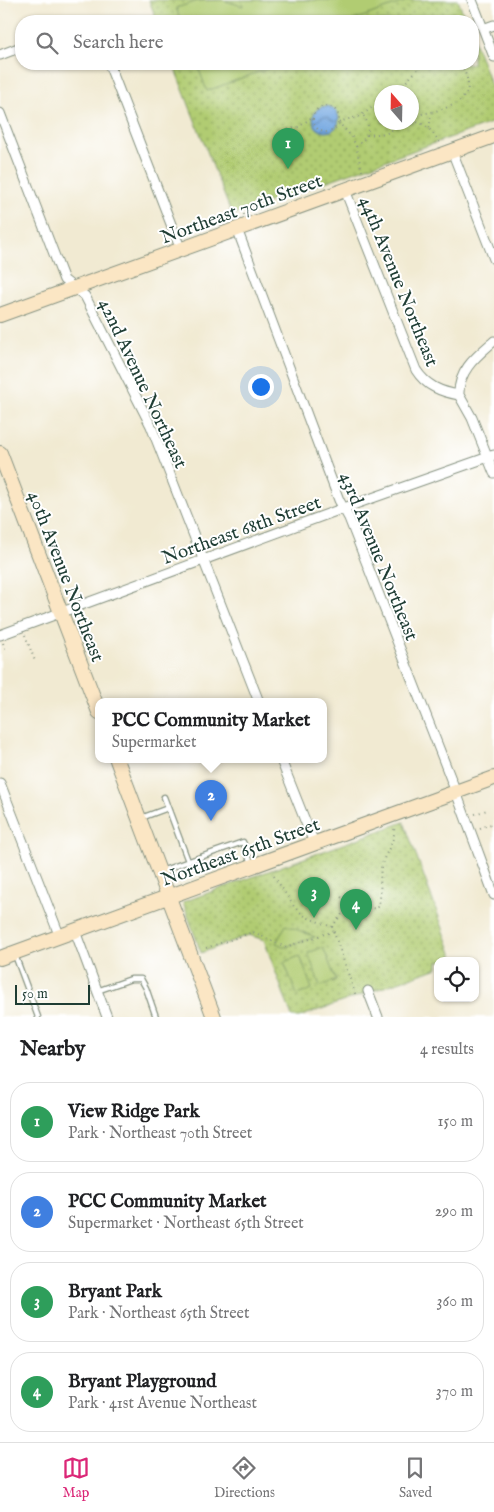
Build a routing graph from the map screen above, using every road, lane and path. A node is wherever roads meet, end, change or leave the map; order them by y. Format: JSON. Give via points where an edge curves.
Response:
{"nodes":[{"id":1,"x":472,"y":0,"type":"edge"},
{"id":2,"x":478,"y":15,"type":"edge"},
{"id":3,"x":479,"y":18,"type":"edge"},
{"id":4,"x":494,"y":25,"type":"edge"},
{"id":5,"x":483,"y":29,"type":"junction"},
{"id":6,"x":15,"y":49,"type":"edge"},
{"id":7,"x":0,"y":55,"type":"edge"},
{"id":8,"x":494,"y":58,"type":"edge"},
{"id":9,"x":111,"y":70,"type":"edge"},
{"id":10,"x":417,"y":70,"type":"edge"},
{"id":11,"x":463,"y":70,"type":"edge"},
{"id":12,"x":403,"y":85,"type":"edge"},
{"id":13,"x":374,"y":106,"type":"edge"},
{"id":14,"x":0,"y":113,"type":"edge"},
{"id":15,"x":432,"y":113,"type":"junction"},
{"id":16,"x":363,"y":115,"type":"junction"},
{"id":17,"x":419,"y":115,"type":"edge"},
{"id":18,"x":313,"y":117,"type":"junction"},
{"id":19,"x":419,"y":122,"type":"edge"},
{"id":20,"x":339,"y":124,"type":"junction"},
{"id":21,"x":429,"y":128,"type":"junction"},
{"id":22,"x":392,"y":130,"type":"edge"},
{"id":23,"x":367,"y":135,"type":"junction"},
{"id":24,"x":494,"y":136,"type":"edge"},
{"id":25,"x":276,"y":138,"type":"dead end"},
{"id":26,"x":440,"y":143,"type":"dead end"},
{"id":27,"x":356,"y":148,"type":"junction"},
{"id":28,"x":452,"y":151,"type":"junction"},
{"id":29,"x":366,"y":182,"type":"junction"},
{"id":30,"x":345,"y":190,"type":"junction"},
{"id":31,"x":248,"y":202,"type":"dead end"},
{"id":32,"x":244,"y":215,"type":"dead end"},
{"id":33,"x":237,"y":230,"type":"junction"},
{"id":34,"x":181,"y":250,"type":"junction"},
{"id":35,"x":494,"y":259,"type":"edge"},
{"id":36,"x":75,"y":288,"type":"junction"},
{"id":37,"x":0,"y":315,"type":"edge"},
{"id":38,"x":494,"y":341,"type":"edge"},
{"id":39,"x":459,"y":395,"type":"junction"},
{"id":40,"x":0,"y":453,"type":"edge"},
{"id":41,"x":491,"y":457,"type":"edge"},
{"id":42,"x":494,"y":473,"type":"edge"},
{"id":43,"x":344,"y":508,"type":"junction"},
{"id":44,"x":203,"y":560,"type":"junction"},
{"id":45,"x":60,"y":613,"type":"junction"},
{"id":46,"x":25,"y":635,"type":"dead end"},
{"id":47,"x":1,"y":639,"type":"edge"},
{"id":48,"x":6,"y":652,"type":"dead end"},
{"id":49,"x":35,"y":661,"type":"dead end"},
{"id":50,"x":257,"y":698,"type":"edge"},
{"id":51,"x":95,"y":704,"type":"edge"},
{"id":52,"x":118,"y":763,"type":"edge"},
{"id":53,"x":282,"y":763,"type":"edge"},
{"id":54,"x":494,"y":778,"type":"edge"},
{"id":55,"x":0,"y":783,"type":"edge"},
{"id":56,"x":456,"y":792,"type":"junction"},
{"id":57,"x":164,"y":797,"type":"dead end"},
{"id":58,"x":168,"y":808,"type":"junction"},
{"id":59,"x":487,"y":810,"type":"dead end"},
{"id":60,"x":475,"y":814,"type":"dead end"},
{"id":61,"x":140,"y":818,"type":"junction"},
{"id":62,"x":494,"y":823,"type":"edge"},
{"id":63,"x":394,"y":827,"type":"dead end"},
{"id":64,"x":480,"y":828,"type":"dead end"},
{"id":65,"x":314,"y":844,"type":"junction"},
{"id":66,"x":188,"y":861,"type":"junction"},
{"id":67,"x":252,"y":866,"type":"junction"},
{"id":68,"x":160,"y":871,"type":"junction"},
{"id":69,"x":274,"y":876,"type":"dead end"},
{"id":70,"x":494,"y":895,"type":"edge"},
{"id":71,"x":170,"y":897,"type":"junction"},
{"id":72,"x":341,"y":897,"type":"dead end"},
{"id":73,"x":353,"y":906,"type":"junction"},
{"id":74,"x":332,"y":927,"type":"junction"},
{"id":75,"x":75,"y":931,"type":"junction"},
{"id":76,"x":334,"y":931,"type":"junction"},
{"id":77,"x":60,"y":937,"type":"junction"},
{"id":78,"x":206,"y":948,"type":"dead end"},
{"id":79,"x":14,"y":953,"type":"junction"},
{"id":80,"x":0,"y":958,"type":"edge"},
{"id":81,"x":97,"y":991,"type":"junction"},
{"id":82,"x":368,"y":991,"type":"dead end"},
{"id":83,"x":356,"y":996,"type":"dead end"},
{"id":84,"x":38,"y":1017,"type":"edge"},
{"id":85,"x":107,"y":1017,"type":"edge"},
{"id":86,"x":156,"y":1017,"type":"edge"},
{"id":87,"x":214,"y":1017,"type":"edge"},
{"id":88,"x":378,"y":1017,"type":"edge"}],
"edges":[{"from":1,"to":2,"type":"street"},
{"from":3,"to":5,"type":"street"},
{"from":4,"to":5,"type":"street"},
{"from":5,"to":8,"type":"street"},
{"from":6,"to":7,"type":"street"},
{"from":9,"to":34,"type":"street"},
{"from":10,"to":12,"type":"path"},
{"from":11,"to":15,"type":"path","via":[[467,88],[463,97],[453,106]]},
{"from":13,"to":16,"type":"path"},
{"from":14,"to":36,"type":"street","name":"42nd Avenue Northeast","via":[[64,280]]},
{"from":15,"to":17,"type":"path"},
{"from":15,"to":21,"type":"path"},
{"from":16,"to":20,"type":"path"},
{"from":16,"to":23,"type":"path"},
{"from":18,"to":20,"type":"path","via":[[314,125],[324,132]]},
{"from":18,"to":20,"type":"path","via":[[320,107],[331,107],[337,112]]},
{"from":18,"to":25,"type":"path","via":[[299,127],[285,130]]},
{"from":19,"to":21,"type":"path"},
{"from":20,"to":27,"type":"path","via":[[352,137]]},
{"from":21,"to":26,"type":"path"},
{"from":22,"to":23,"type":"path","via":[[381,135]]},
{"from":23,"to":27,"type":"path"},
{"from":24,"to":28,"type":"street","name":"Northeast 70th Street"},
{"from":27,"to":29,"type":"path"},
{"from":28,"to":29,"type":"street","name":"Northeast 70th Street"},
{"from":28,"to":35,"type":"street"},
{"from":29,"to":30,"type":"street","name":"Northeast 70th Street"},
{"from":30,"to":33,"type":"street","name":"Northeast 70th Street"},
{"from":30,"to":39,"type":"street","name":"44th Avenue Northeast","via":[[416,370],[433,388]]},
{"from":31,"to":32,"type":"path","via":[[243,209]]},
{"from":33,"to":34,"type":"street","name":"Northeast 70th Street"},
{"from":33,"to":43,"type":"street","name":"43rd Avenue Northeast"},
{"from":34,"to":36,"type":"street","name":"Northeast 70th Street"},
{"from":36,"to":37,"type":"street","name":"Northeast 70th Street"},
{"from":36,"to":44,"type":"street","name":"42nd Avenue Northeast","via":[[85,296],[151,426]]},
{"from":38,"to":39,"type":"street","via":[[464,371]]},
{"from":39,"to":41,"type":"street"},
{"from":40,"to":45,"type":"street","name":"40th Avenue Northeast"},
{"from":41,"to":42,"type":"street"},
{"from":41,"to":43,"type":"street","name":"Northeast 68th Street"},
{"from":43,"to":44,"type":"street","name":"Northeast 68th Street"},
{"from":43,"to":56,"type":"street","name":"43rd Avenue Northeast"},
{"from":44,"to":45,"type":"street","name":"Northeast 68th Street"},
{"from":44,"to":50,"type":"street","name":"42nd Avenue Northeast"},
{"from":45,"to":47,"type":"street","name":"Northeast 68th Street"},
{"from":45,"to":51,"type":"street","name":"40th Avenue Northeast"},
{"from":46,"to":49,"type":"path"},
{"from":47,"to":48,"type":"path"},
{"from":52,"to":61,"type":"street"},
{"from":53,"to":65,"type":"street"},
{"from":54,"to":56,"type":"street","name":"Northeast 65th Street"},
{"from":55,"to":77,"type":"street"},
{"from":56,"to":65,"type":"street","name":"Northeast 65th Street"},
{"from":56,"to":70,"type":"street","name":"43rd Avenue Northeast"},
{"from":57,"to":58,"type":"lane"},
{"from":58,"to":61,"type":"lane"},
{"from":58,"to":66,"type":"lane"},
{"from":59,"to":60,"type":"path"},
{"from":61,"to":68,"type":"street"},
{"from":62,"to":64,"type":"path"},
{"from":63,"to":73,"type":"path","via":[[394,836],[382,865],[379,906],[374,909]]},
{"from":65,"to":67,"type":"street","name":"Northeast 65th Street"},
{"from":66,"to":67,"type":"lane","via":[[243,842]]},
{"from":66,"to":68,"type":"lane"},
{"from":67,"to":71,"type":"street","name":"Northeast 65th Street"},
{"from":68,"to":71,"type":"street"},
{"from":69,"to":74,"type":"path","via":[[300,913]]},
{"from":71,"to":75,"type":"street","name":"Northeast 65th Street"},
{"from":71,"to":87,"type":"street"},
{"from":72,"to":73,"type":"path"},
{"from":73,"to":74,"type":"path"},
{"from":74,"to":76,"type":"path"},
{"from":75,"to":77,"type":"street","name":"Northeast 65th Street"},
{"from":75,"to":81,"type":"street"},
{"from":76,"to":78,"type":"path","via":[[285,947],[253,932]]},
{"from":76,"to":83,"type":"path"},
{"from":77,"to":79,"type":"street","name":"Northeast 65th Street"},
{"from":79,"to":80,"type":"street","name":"Northeast 65th Street"},
{"from":79,"to":84,"type":"lane"},
{"from":81,"to":85,"type":"street"},
{"from":81,"to":86,"type":"lane","via":[[130,979],[141,980]]},
{"from":82,"to":88,"type":"street"}]}
